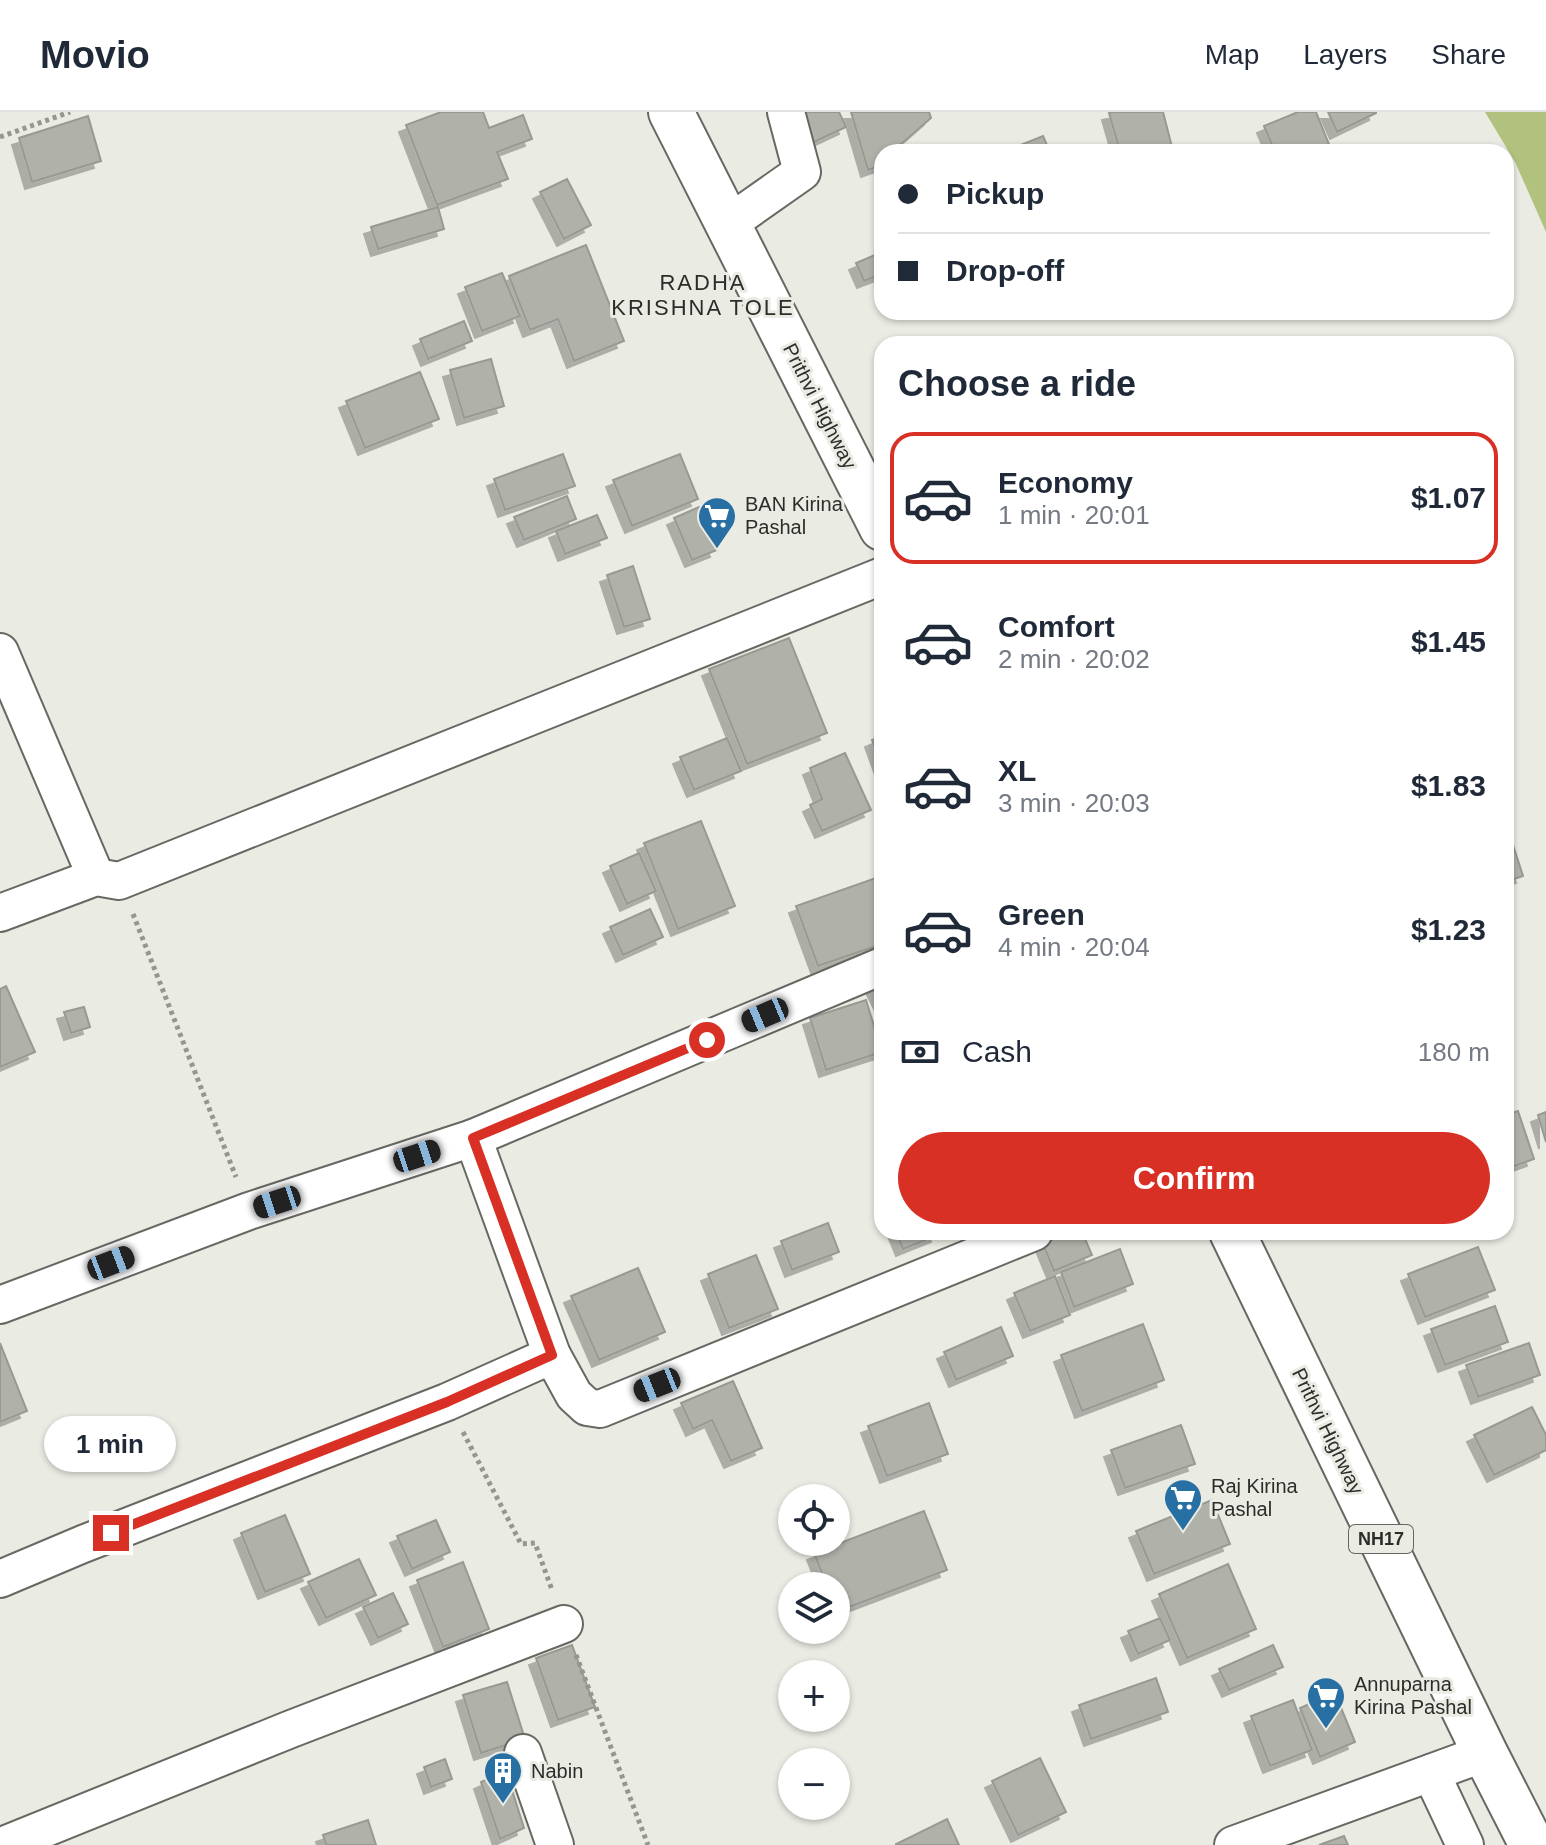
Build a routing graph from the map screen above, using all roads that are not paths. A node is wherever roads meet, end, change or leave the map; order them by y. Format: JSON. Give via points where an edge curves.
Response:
{"nodes":[{"id":1,"x":671,"y":112,"type":"edge"},
{"id":2,"x":786,"y":112,"type":"edge"},
{"id":3,"x":728,"y":224,"type":"junction"},
{"id":4,"x":874,"y":512,"type":"edge"},
{"id":5,"x":874,"y":579,"type":"edge"},
{"id":6,"x":0,"y":652,"type":"edge"},
{"id":7,"x":108,"y":879,"type":"junction"},
{"id":8,"x":0,"y":913,"type":"edge"},
{"id":9,"x":874,"y":969,"type":"edge"},
{"id":10,"x":473,"y":1138,"type":"junction"},
{"id":11,"x":1014,"y":1240,"type":"edge"},
{"id":12,"x":1236,"y":1240,"type":"edge"},
{"id":13,"x":0,"y":1305,"type":"edge"},
{"id":14,"x":552,"y":1355,"type":"junction"},
{"id":15,"x":0,"y":1579,"type":"edge"},
{"id":16,"x":564,"y":1624,"type":"dead end"},
{"id":17,"x":523,"y":1753,"type":"dead end"},
{"id":18,"x":1485,"y":1753,"type":"junction"},
{"id":19,"x":1431,"y":1773,"type":"junction"},
{"id":20,"x":553,"y":1844,"type":"edge"},
{"id":21,"x":4,"y":1845,"type":"edge"},
{"id":22,"x":1233,"y":1845,"type":"edge"},
{"id":23,"x":1465,"y":1845,"type":"edge"},
{"id":24,"x":1532,"y":1845,"type":"edge"}],
"edges":[{"from":1,"to":3,"type":"highway","name":"Prithvi Highway"},
{"from":2,"to":3,"type":"street","via":[[802,172]]},
{"from":3,"to":4,"type":"highway","name":"Prithvi Highway"},
{"from":5,"to":7,"type":"street"},
{"from":6,"to":7,"type":"street"},
{"from":7,"to":8,"type":"street"},
{"from":9,"to":10,"type":"street"},
{"from":10,"to":13,"type":"street","via":[[249,1211]]},
{"from":10,"to":14,"type":"street"},
{"from":11,"to":14,"type":"street","via":[[600,1409],[587,1407],[574,1395]]},
{"from":12,"to":18,"type":"highway","name":"Prithvi Highway","number":"NH17"},
{"from":14,"to":15,"type":"street","via":[[447,1402]]},
{"from":16,"to":21,"type":"street"},
{"from":17,"to":20,"type":"street"},
{"from":18,"to":19,"type":"street"},
{"from":18,"to":24,"type":"highway","name":"Prithvi Highway","number":"NH17"},
{"from":19,"to":22,"type":"street"},
{"from":19,"to":23,"type":"street"}]}
